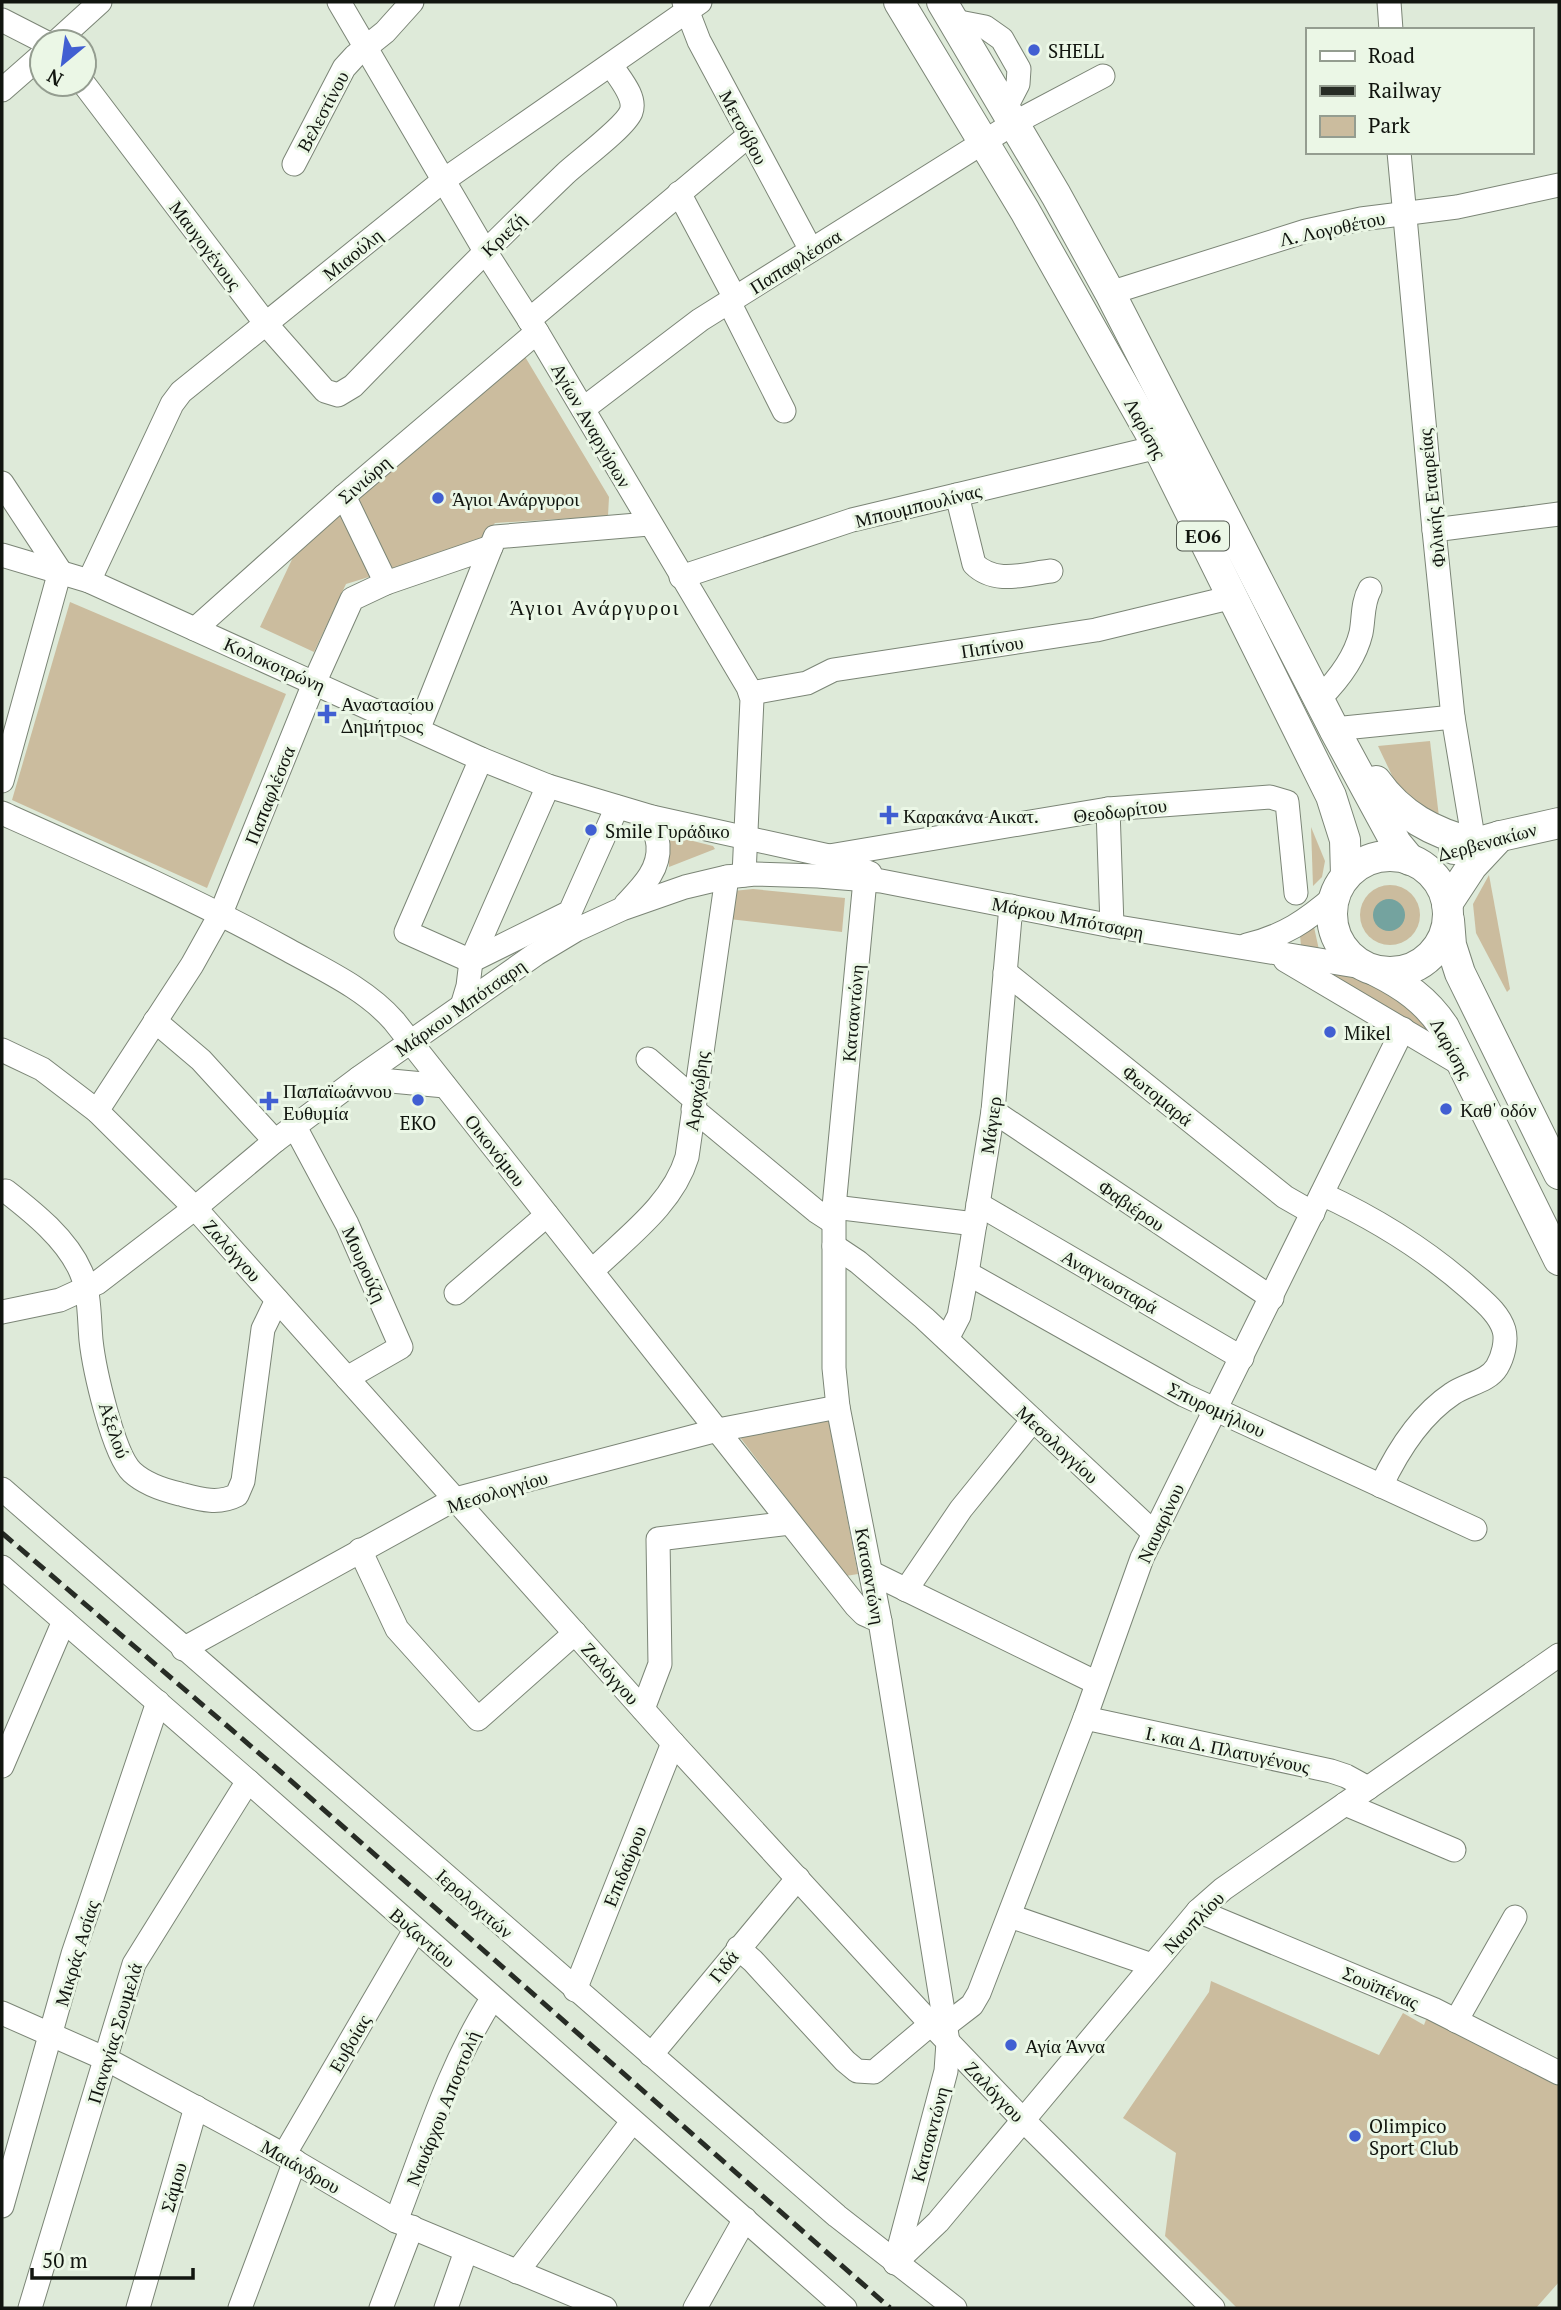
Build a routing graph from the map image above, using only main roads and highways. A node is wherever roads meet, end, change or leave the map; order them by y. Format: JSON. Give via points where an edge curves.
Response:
{"nodes":[{"id":1,"x":899,"y":2,"type":"edge"},
{"id":2,"x":948,"y":11,"type":"edge"},
{"id":3,"x":1334,"y":729,"type":"junction"},
{"id":4,"x":1559,"y":823,"type":"edge"},
{"id":5,"x":1487,"y":839,"type":"junction"},
{"id":6,"x":1413,"y":861,"type":"junction"},
{"id":7,"x":1340,"y":885,"type":"junction"},
{"id":8,"x":1448,"y":908,"type":"junction"},
{"id":9,"x":1372,"y":969,"type":"junction"},
{"id":10,"x":1559,"y":1174,"type":"edge"},
{"id":11,"x":1559,"y":1260,"type":"edge"}],
"edges":[{"from":1,"to":7,"type":"main road","name":"Λαρίσης","number":"ΕΟ6","via":[[984,141],[1158,447],[1233,597],[1335,806],[1345,840]]},
{"from":2,"to":3,"type":"main road","name":"Λαρίσης","number":"ΕΟ6","via":[[1111,293]]},
{"from":3,"to":5,"type":"main road","via":[[1403,812],[1433,830]]},
{"from":3,"to":6,"type":"main road","name":"Λαρίσης","number":"ΕΟ6","via":[[1396,843]]},
{"from":4,"to":5,"type":"main road","name":"Δερβενακίων"},
{"from":5,"to":6,"type":"main road","name":"Δερβενακίων"},
{"from":5,"to":8,"type":"main road"},
{"from":6,"to":7,"type":"main road","via":[[1375,858],[1362,863]]},
{"from":6,"to":8,"type":"main road","number":"ΕΟ6","via":[[1438,881]]},
{"from":7,"to":9,"type":"main road","number":"ΕΟ6","via":[[1332,916],[1338,940],[1353,960]]},
{"from":8,"to":9,"type":"main road","via":[[1444,937],[1430,957],[1409,970]]},
{"from":8,"to":10,"type":"main road","name":"Λαρίσης","number":"ΕΟ6","via":[[1451,945],[1460,973]]},
{"from":9,"to":11,"type":"main road","name":"Λαρίσης","number":"ΕΟ6","via":[[1405,987],[1444,1027]]}]}
